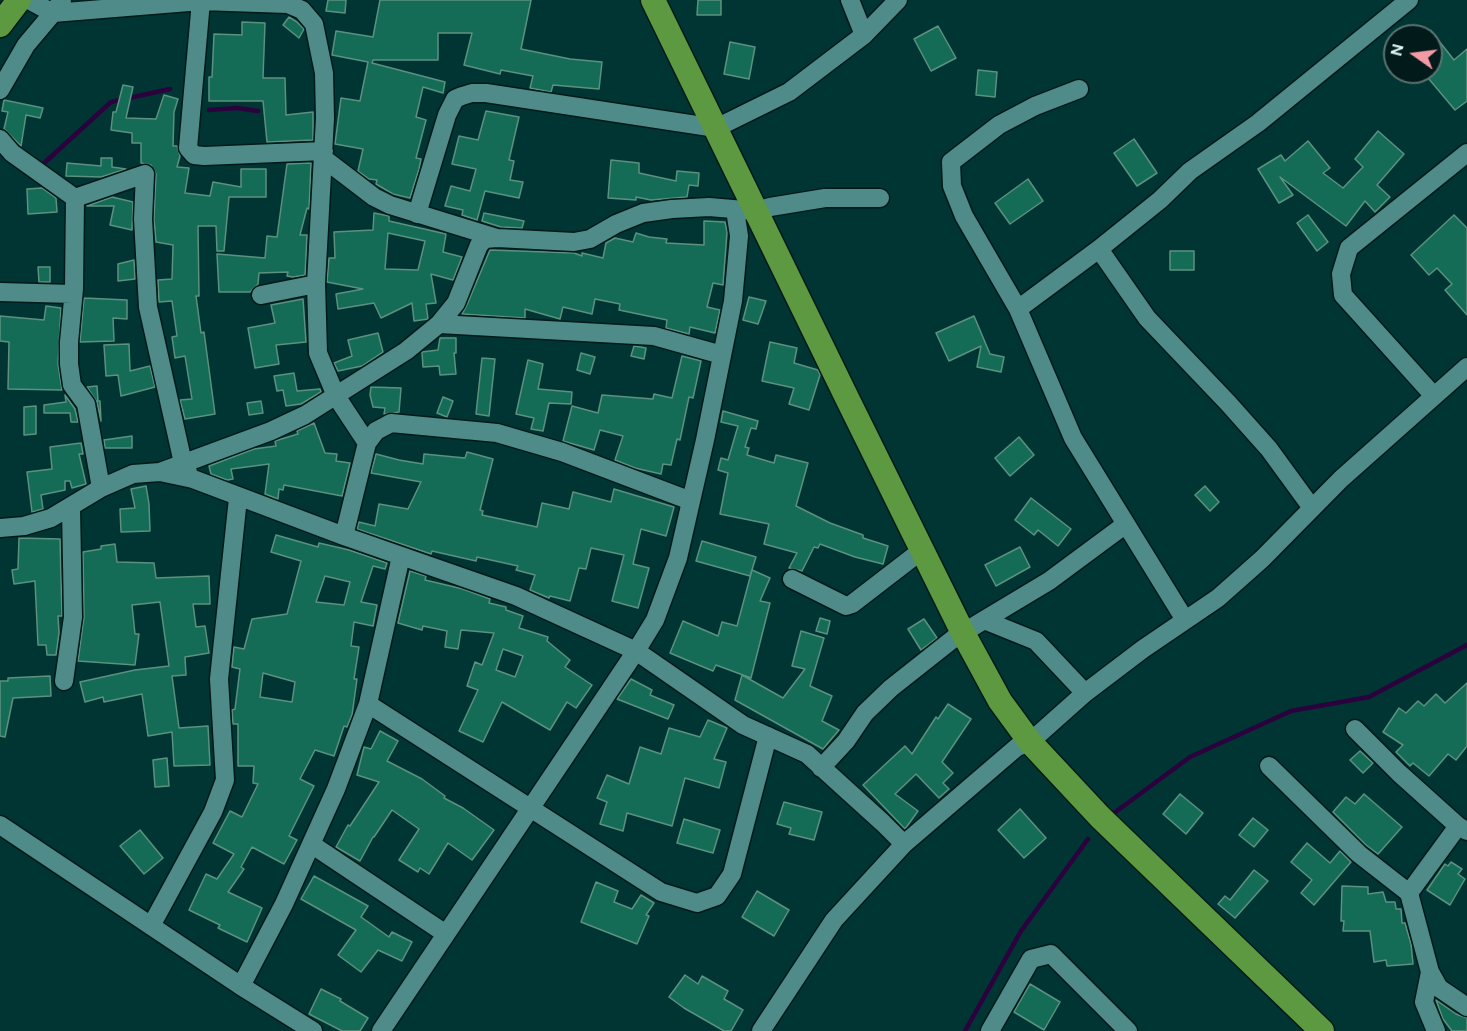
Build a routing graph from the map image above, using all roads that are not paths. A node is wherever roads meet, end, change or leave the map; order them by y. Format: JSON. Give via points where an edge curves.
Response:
{"nodes":[{"id":1,"x":19,"y":0,"type":"edge"},
{"id":2,"x":29,"y":0,"type":"edge"},
{"id":3,"x":645,"y":0,"type":"edge"},
{"id":4,"x":653,"y":0,"type":"edge"},
{"id":5,"x":850,"y":0,"type":"edge"},
{"id":6,"x":898,"y":0,"type":"edge"},
{"id":7,"x":1409,"y":0,"type":"edge"},
{"id":8,"x":201,"y":1,"type":"edge"},
{"id":9,"x":57,"y":7,"type":"edge"},
{"id":10,"x":0,"y":25,"type":"edge"},
{"id":11,"x":864,"y":34,"type":"junction"},
{"id":12,"x":1079,"y":89,"type":"dead end"},
{"id":13,"x":0,"y":90,"type":"edge"},
{"id":14,"x":709,"y":127,"type":"junction"},
{"id":15,"x":0,"y":139,"type":"edge"},
{"id":16,"x":1467,"y":153,"type":"edge"},
{"id":17,"x":323,"y":154,"type":"junction"},
{"id":18,"x":75,"y":198,"type":"junction"},
{"id":19,"x":880,"y":198,"type":"dead end"},
{"id":20,"x":745,"y":210,"type":"junction"},
{"id":21,"x":417,"y":214,"type":"junction"},
{"id":22,"x":497,"y":238,"type":"junction"},
{"id":23,"x":1099,"y":249,"type":"junction"},
{"id":24,"x":316,"y":284,"type":"junction"},
{"id":25,"x":0,"y":292,"type":"edge"},
{"id":26,"x":73,"y":294,"type":"junction"},
{"id":27,"x":261,"y":295,"type":"dead end"},
{"id":28,"x":1018,"y":309,"type":"junction"},
{"id":29,"x":439,"y":324,"type":"junction"},
{"id":30,"x":722,"y":355,"type":"junction"},
{"id":31,"x":1467,"y":367,"type":"edge"},
{"id":32,"x":336,"y":396,"type":"junction"},
{"id":33,"x":1434,"y":396,"type":"junction"},
{"id":34,"x":367,"y":443,"type":"junction"},
{"id":35,"x":183,"y":463,"type":"junction"},
{"id":36,"x":160,"y":472,"type":"junction"},
{"id":37,"x":193,"y":479,"type":"junction"},
{"id":38,"x":101,"y":488,"type":"junction"},
{"id":39,"x":238,"y":498,"type":"junction"},
{"id":40,"x":691,"y":501,"type":"junction"},
{"id":41,"x":71,"y":507,"type":"junction"},
{"id":42,"x":1312,"y":508,"type":"junction"},
{"id":43,"x":1126,"y":524,"type":"junction"},
{"id":44,"x":0,"y":528,"type":"edge"},
{"id":45,"x":344,"y":536,"type":"junction"},
{"id":46,"x":401,"y":556,"type":"junction"},
{"id":47,"x":913,"y":557,"type":"junction"},
{"id":48,"x":792,"y":579,"type":"dead end"},
{"id":49,"x":984,"y":620,"type":"junction"},
{"id":50,"x":1185,"y":620,"type":"junction"},
{"id":51,"x":958,"y":636,"type":"junction"},
{"id":52,"x":636,"y":651,"type":"junction"},
{"id":53,"x":64,"y":681,"type":"dead end"},
{"id":54,"x":1085,"y":693,"type":"junction"},
{"id":55,"x":368,"y":704,"type":"junction"},
{"id":56,"x":1355,"y":729,"type":"dead end"},
{"id":57,"x":768,"y":736,"type":"junction"},
{"id":58,"x":1024,"y":745,"type":"junction"},
{"id":59,"x":1269,"y":766,"type":"dead end"},
{"id":60,"x":821,"y":768,"type":"junction"},
{"id":61,"x":531,"y":809,"type":"junction"},
{"id":62,"x":0,"y":825,"type":"edge"},
{"id":63,"x":1463,"y":829,"type":"edge"},
{"id":64,"x":311,"y":844,"type":"junction"},
{"id":65,"x":904,"y":844,"type":"junction"},
{"id":66,"x":1408,"y":893,"type":"junction"},
{"id":67,"x":151,"y":926,"type":"junction"},
{"id":68,"x":446,"y":934,"type":"junction"},
{"id":69,"x":1430,"y":972,"type":"junction"},
{"id":70,"x":241,"y":986,"type":"junction"},
{"id":71,"x":1467,"y":1007,"type":"edge"},
{"id":72,"x":313,"y":1031,"type":"edge"},
{"id":73,"x":381,"y":1031,"type":"edge"},
{"id":74,"x":760,"y":1031,"type":"edge"},
{"id":75,"x":990,"y":1031,"type":"edge"},
{"id":76,"x":1128,"y":1031,"type":"edge"},
{"id":77,"x":1303,"y":1031,"type":"edge"},
{"id":78,"x":1322,"y":1031,"type":"edge"},
{"id":79,"x":1436,"y":1031,"type":"edge"}],
"edges":[{"from":1,"to":10,"type":"main road"},
{"from":2,"to":9,"type":"street"},
{"from":3,"to":14,"type":"main road"},
{"from":4,"to":14,"type":"main road"},
{"from":5,"to":11,"type":"street"},
{"from":6,"to":11,"type":"street"},
{"from":7,"to":23,"type":"street","via":[[1258,123],[1190,171]]},
{"from":8,"to":9,"type":"street"},
{"from":8,"to":17,"type":"street","via":[[288,4],[302,10],[314,24],[324,73]]},
{"from":8,"to":17,"type":"street","via":[[188,148],[194,155],[204,156]]},
{"from":9,"to":13,"type":"street","via":[[26,45]]},
{"from":11,"to":14,"type":"street","via":[[789,92]]},
{"from":12,"to":28,"type":"street","via":[[1035,105],[999,125],[951,162],[952,186],[964,216]]},
{"from":14,"to":20,"type":"main road"},
{"from":14,"to":21,"type":"street","via":[[472,93],[455,99],[447,115]]},
{"from":15,"to":18,"type":"street","via":[[12,153]]},
{"from":16,"to":33,"type":"street","via":[[1349,248],[1341,274],[1343,294]]},
{"from":17,"to":21,"type":"street","via":[[374,197]]},
{"from":17,"to":24,"type":"street"},
{"from":18,"to":26,"type":"street"},
{"from":18,"to":35,"type":"street","via":[[146,174],[143,219],[148,308]]},
{"from":19,"to":20,"type":"street","via":[[825,198]]},
{"from":20,"to":22,"type":"street","via":[[709,207],[644,213],[590,239],[574,242]]},
{"from":20,"to":30,"type":"street"},
{"from":20,"to":47,"type":"main road"},
{"from":20,"to":51,"type":"main road"},
{"from":21,"to":22,"type":"street"},
{"from":22,"to":29,"type":"street","via":[[485,239],[479,245],[456,303]]},
{"from":23,"to":28,"type":"street"},
{"from":23,"to":42,"type":"street","via":[[1147,318],[1262,442]]},
{"from":24,"to":27,"type":"street"},
{"from":24,"to":32,"type":"street","via":[[318,353]]},
{"from":25,"to":26,"type":"street"},
{"from":26,"to":38,"type":"street","via":[[69,342],[72,385],[86,404]]},
{"from":28,"to":43,"type":"street","via":[[1073,438]]},
{"from":29,"to":30,"type":"street","via":[[654,336]]},
{"from":29,"to":32,"type":"street","via":[[406,351]]},
{"from":30,"to":40,"type":"street"},
{"from":31,"to":33,"type":"street"},
{"from":32,"to":34,"type":"street"},
{"from":32,"to":35,"type":"street","via":[[271,431]]},
{"from":33,"to":42,"type":"street"},
{"from":34,"to":40,"type":"street","via":[[376,431],[391,423],[497,433],[562,452]]},
{"from":34,"to":45,"type":"street"},
{"from":35,"to":36,"type":"street"},
{"from":35,"to":37,"type":"street"},
{"from":36,"to":37,"type":"street"},
{"from":36,"to":38,"type":"street","via":[[133,474]]},
{"from":37,"to":39,"type":"street"},
{"from":38,"to":41,"type":"street"},
{"from":39,"to":45,"type":"street"},
{"from":39,"to":67,"type":"street","via":[[219,679],[225,780],[213,812]]},
{"from":40,"to":52,"type":"street","via":[[678,558],[654,620]]},
{"from":41,"to":44,"type":"street","via":[[24,526]]},
{"from":41,"to":53,"type":"street","via":[[73,617]]},
{"from":42,"to":50,"type":"street","via":[[1227,590]]},
{"from":43,"to":49,"type":"street","via":[[1049,581]]},
{"from":43,"to":50,"type":"street"},
{"from":45,"to":46,"type":"street"},
{"from":46,"to":52,"type":"street","via":[[516,596]]},
{"from":46,"to":55,"type":"street"},
{"from":47,"to":48,"type":"street","via":[[846,606]]},
{"from":47,"to":51,"type":"main road"},
{"from":49,"to":51,"type":"street"},
{"from":49,"to":54,"type":"street","via":[[1036,641]]},
{"from":50,"to":54,"type":"street"},
{"from":51,"to":58,"type":"main road"},
{"from":51,"to":60,"type":"street","via":[[865,713]]},
{"from":52,"to":57,"type":"street","via":[[743,725]]},
{"from":52,"to":61,"type":"street"},
{"from":54,"to":58,"type":"street"},
{"from":55,"to":61,"type":"street"},
{"from":55,"to":64,"type":"street"},
{"from":56,"to":63,"type":"street"},
{"from":57,"to":60,"type":"street","via":[[807,754]]},
{"from":57,"to":61,"type":"street","via":[[732,874],[717,896],[697,903],[661,892]]},
{"from":58,"to":65,"type":"street"},
{"from":58,"to":77,"type":"main road","via":[[1098,836]]},
{"from":58,"to":78,"type":"main road"},
{"from":59,"to":66,"type":"street","via":[[1359,854]]},
{"from":60,"to":65,"type":"street"},
{"from":61,"to":68,"type":"street"},
{"from":62,"to":67,"type":"street"},
{"from":63,"to":66,"type":"street"},
{"from":64,"to":68,"type":"street"},
{"from":64,"to":70,"type":"street"},
{"from":65,"to":74,"type":"street","via":[[834,920]]},
{"from":66,"to":69,"type":"street"},
{"from":67,"to":70,"type":"street"},
{"from":68,"to":73,"type":"street"},
{"from":69,"to":71,"type":"street","via":[[1439,988]]},
{"from":69,"to":79,"type":"street","via":[[1424,1002]]},
{"from":70,"to":72,"type":"street"},
{"from":75,"to":76,"type":"street","via":[[1031,959],[1051,954]]}]}
